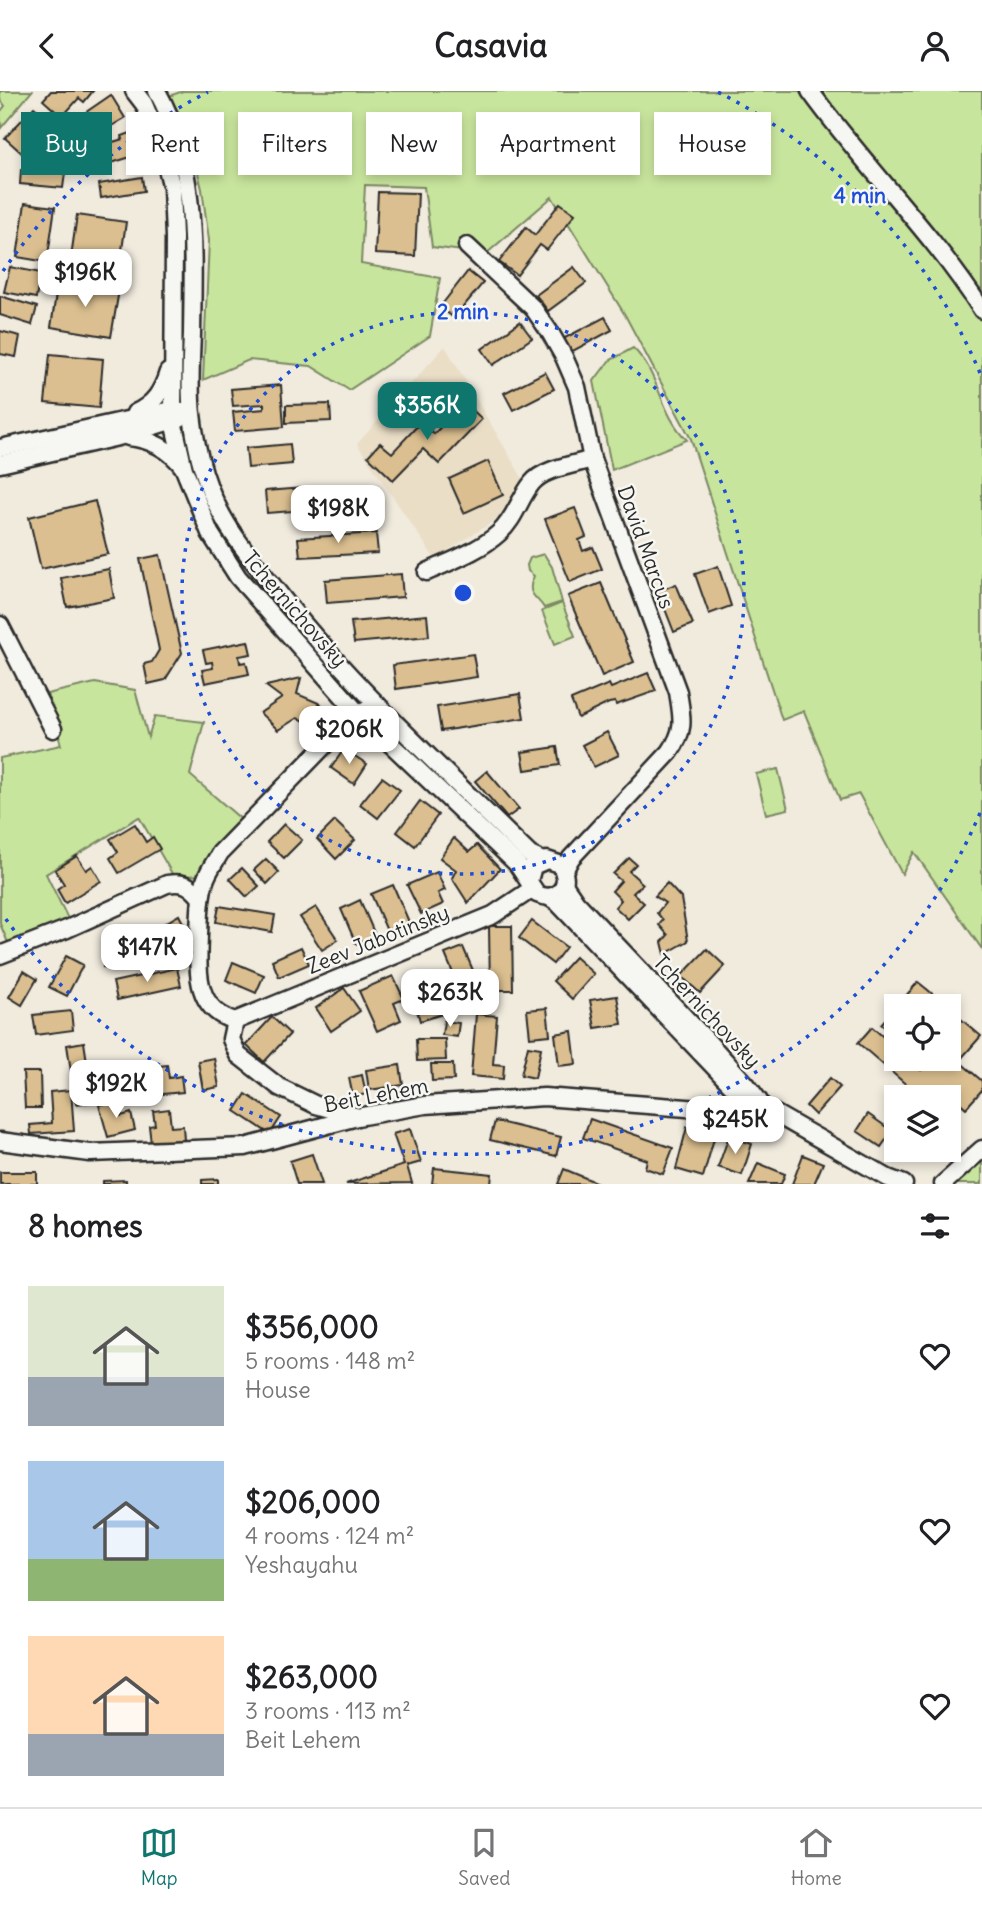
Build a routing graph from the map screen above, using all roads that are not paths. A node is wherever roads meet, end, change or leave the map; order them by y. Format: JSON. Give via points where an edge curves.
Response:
{"nodes":[{"id":1,"x":134,"y":91,"type":"edge"},
{"id":2,"x":157,"y":91,"type":"edge"},
{"id":3,"x":810,"y":91,"type":"edge"},
{"id":4,"x":467,"y":246,"type":"dead end"},
{"id":5,"x":982,"y":310,"type":"edge"},
{"id":6,"x":172,"y":356,"type":"junction"},
{"id":7,"x":191,"y":412,"type":"junction"},
{"id":8,"x":172,"y":416,"type":"junction"},
{"id":9,"x":113,"y":431,"type":"junction"},
{"id":10,"x":17,"y":445,"type":"junction"},
{"id":11,"x":0,"y":448,"type":"edge"},
{"id":12,"x":28,"y":458,"type":"junction"},
{"id":13,"x":592,"y":459,"type":"junction"},
{"id":14,"x":0,"y":464,"type":"edge"},
{"id":15,"x":184,"y":469,"type":"junction"},
{"id":16,"x":427,"y":572,"type":"dead end"},
{"id":17,"x":0,"y":625,"type":"edge"},
{"id":18,"x":383,"y":711,"type":"junction"},
{"id":19,"x":357,"y":712,"type":"junction"},
{"id":20,"x":53,"y":729,"type":"dead end"},
{"id":21,"x":560,"y":867,"type":"junction"},
{"id":22,"x":530,"y":885,"type":"junction"},
{"id":23,"x":549,"y":897,"type":"junction"},
{"id":24,"x":201,"y":898,"type":"junction"},
{"id":25,"x":0,"y":955,"type":"edge"},
{"id":26,"x":235,"y":1021,"type":"junction"},
{"id":27,"x":760,"y":1104,"type":"junction"},
{"id":28,"x":357,"y":1117,"type":"junction"},
{"id":29,"x":0,"y":1141,"type":"edge"},
{"id":30,"x":982,"y":1149,"type":"edge"},
{"id":31,"x":890,"y":1181,"type":"edge"},
{"id":32,"x":904,"y":1184,"type":"edge"},
{"id":33,"x":943,"y":1184,"type":"edge"}],
"edges":[{"from":1,"to":6,"type":"street","name":"Tchernichovsky","via":[[160,142],[172,188]]},
{"from":2,"to":7,"type":"street","name":"Tchernichovsky","via":[[176,138],[190,211]]},
{"from":3,"to":5,"type":"street"},
{"from":4,"to":13,"type":"street","name":"David Marcus","via":[[533,308],[551,334],[577,387]]},
{"from":6,"to":8,"type":"street","name":"Tchernichovsky"},
{"from":6,"to":9,"type":"street","via":[[154,401]]},
{"from":7,"to":8,"type":"street"},
{"from":7,"to":18,"type":"street","name":"Tchernichovsky","via":[[206,476],[227,525],[321,645]]},
{"from":8,"to":9,"type":"street"},
{"from":8,"to":15,"type":"street","name":"Tchernichovsky"},
{"from":9,"to":10,"type":"street"},
{"from":9,"to":12,"type":"street"},
{"from":9,"to":15,"type":"street","via":[[155,443]]},
{"from":10,"to":11,"type":"street"},
{"from":10,"to":12,"type":"street"},
{"from":12,"to":14,"type":"street"},
{"from":13,"to":16,"type":"street","via":[[537,478],[497,535]]},
{"from":13,"to":21,"type":"street","name":"David Marcus","via":[[678,692],[683,720],[680,737],[670,752]]},
{"from":15,"to":19,"type":"street","name":"Tchernichovsky","via":[[210,533],[238,577]]},
{"from":17,"to":20,"type":"street"},
{"from":18,"to":19,"type":"street"},
{"from":18,"to":21,"type":"street","name":"Tchernichovsky","via":[[530,855]]},
{"from":19,"to":22,"type":"street","name":"Tchernichovsky","via":[[517,865]]},
{"from":19,"to":24,"type":"street","via":[[220,853],[205,879]]},
{"from":21,"to":22,"type":"street","via":[[530,871]]},
{"from":21,"to":23,"type":"street","via":[[558,894]]},
{"from":21,"to":27,"type":"street","name":"Tchernichovsky","via":[[576,902]]},
{"from":22,"to":23,"type":"street","name":"Tchernichovsky","via":[[537,894]]},
{"from":22,"to":26,"type":"street","name":"Zeev Jabotinsky","via":[[493,915]]},
{"from":23,"to":27,"type":"street","name":"Tchernichovsky","via":[[739,1093]]},
{"from":24,"to":25,"type":"street","via":[[191,886],[167,884]]},
{"from":24,"to":26,"type":"street","via":[[198,977],[207,1002],[222,1017]]},
{"from":26,"to":28,"type":"street","via":[[231,1039],[238,1055],[279,1087],[316,1105]]},
{"from":27,"to":28,"type":"street","name":"Beit Lehem","via":[[726,1111],[544,1097],[425,1105]]},
{"from":27,"to":31,"type":"street","name":"Tchernichovsky"},
{"from":28,"to":29,"type":"street","name":"Beit Lehem","via":[[245,1147],[90,1153]]},
{"from":30,"to":33,"type":"street"},
{"from":31,"to":32,"type":"street","name":"Tchernichovsky"}]}
